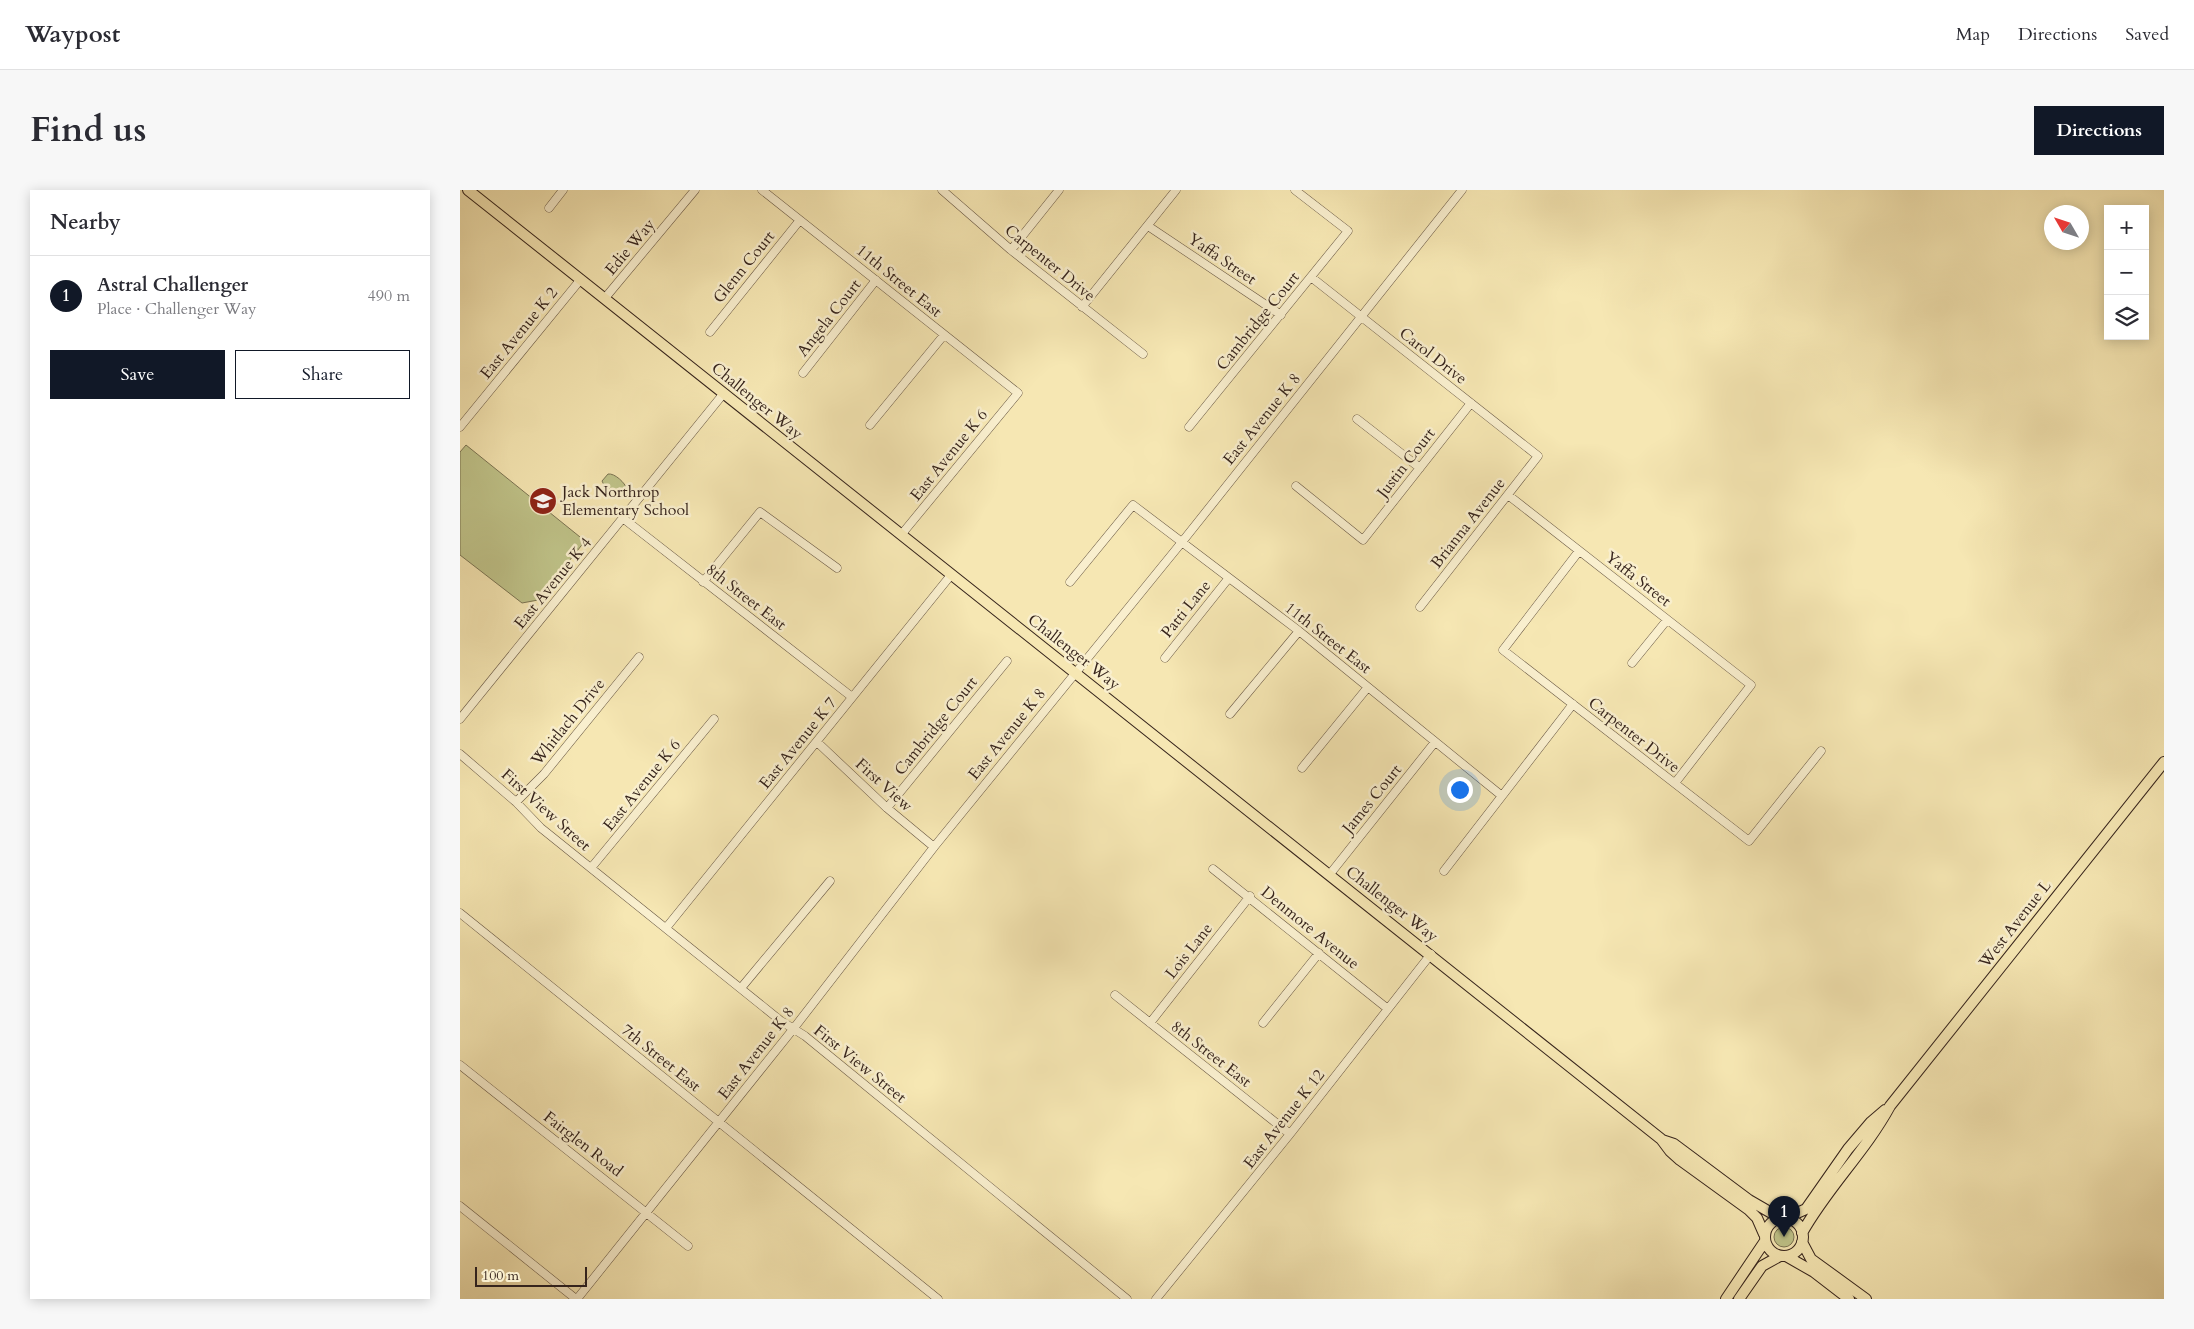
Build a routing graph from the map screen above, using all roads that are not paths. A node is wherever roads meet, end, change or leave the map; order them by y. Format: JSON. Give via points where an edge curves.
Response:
{"nodes":[{"id":1,"x":468,"y":190,"type":"edge"},
{"id":2,"x":563,"y":190,"type":"edge"},
{"id":3,"x":695,"y":190,"type":"edge"},
{"id":4,"x":762,"y":190,"type":"edge"},
{"id":5,"x":1059,"y":190,"type":"edge"},
{"id":6,"x":1176,"y":190,"type":"edge"},
{"id":7,"x":1295,"y":190,"type":"edge"},
{"id":8,"x":1462,"y":190,"type":"edge"},
{"id":9,"x":944,"y":191,"type":"edge"},
{"id":10,"x":549,"y":208,"type":"dead end"},
{"id":11,"x":800,"y":220,"type":"junction"},
{"id":12,"x":1148,"y":226,"type":"junction"},
{"id":13,"x":1011,"y":250,"type":"junction"},
{"id":14,"x":1311,"y":277,"type":"junction"},
{"id":15,"x":581,"y":279,"type":"junction"},
{"id":16,"x":876,"y":280,"type":"junction"},
{"id":17,"x":605,"y":298,"type":"junction"},
{"id":18,"x":1082,"y":307,"type":"junction"},
{"id":19,"x":1281,"y":315,"type":"junction"},
{"id":20,"x":1362,"y":317,"type":"junction"},
{"id":21,"x":710,"y":332,"type":"dead end"},
{"id":22,"x":944,"y":335,"type":"junction"},
{"id":23,"x":1143,"y":354,"type":"dead end"},
{"id":24,"x":803,"y":373,"type":"dead end"},
{"id":25,"x":724,"y":393,"type":"junction"},
{"id":26,"x":1018,"y":393,"type":"joint"},
{"id":27,"x":1471,"y":403,"type":"junction"},
{"id":28,"x":1358,"y":419,"type":"dead end"},
{"id":29,"x":870,"y":425,"type":"dead end"},
{"id":30,"x":460,"y":427,"type":"edge"},
{"id":31,"x":1189,"y":427,"type":"dead end"},
{"id":32,"x":1538,"y":456,"type":"joint"},
{"id":33,"x":1420,"y":468,"type":"junction"},
{"id":34,"x":1296,"y":486,"type":"dead end"},
{"id":35,"x":1508,"y":495,"type":"junction"},
{"id":36,"x":624,"y":519,"type":"junction"},
{"id":37,"x":901,"y":535,"type":"junction"},
{"id":38,"x":1182,"y":542,"type":"junction"},
{"id":39,"x":1579,"y":550,"type":"junction"},
{"id":40,"x":837,"y":568,"type":"dead end"},
{"id":41,"x":951,"y":575,"type":"junction"},
{"id":42,"x":1228,"y":578,"type":"junction"},
{"id":43,"x":703,"y":582,"type":"junction"},
{"id":44,"x":1070,"y":582,"type":"dead end"},
{"id":45,"x":1420,"y":607,"type":"dead end"},
{"id":46,"x":1667,"y":620,"type":"junction"},
{"id":47,"x":1299,"y":631,"type":"junction"},
{"id":48,"x":639,"y":657,"type":"dead end"},
{"id":49,"x":1165,"y":658,"type":"dead end"},
{"id":50,"x":1007,"y":661,"type":"dead end"},
{"id":51,"x":1632,"y":663,"type":"dead end"},
{"id":52,"x":1074,"y":671,"type":"junction"},
{"id":53,"x":1368,"y":687,"type":"junction"},
{"id":54,"x":852,"y":697,"type":"junction"},
{"id":55,"x":1573,"y":704,"type":"junction"},
{"id":56,"x":1230,"y":714,"type":"dead end"},
{"id":57,"x":460,"y":719,"type":"edge"},
{"id":58,"x":714,"y":719,"type":"dead end"},
{"id":59,"x":816,"y":742,"type":"junction"},
{"id":60,"x":1435,"y":742,"type":"junction"},
{"id":61,"x":1821,"y":750,"type":"dead end"},
{"id":62,"x":460,"y":754,"type":"edge"},
{"id":63,"x":2164,"y":762,"type":"edge"},
{"id":64,"x":1302,"y":768,"type":"dead end"},
{"id":65,"x":1674,"y":783,"type":"junction"},
{"id":66,"x":1502,"y":796,"type":"junction"},
{"id":67,"x":516,"y":802,"type":"junction"},
{"id":68,"x":887,"y":808,"type":"junction"},
{"id":69,"x":934,"y":847,"type":"junction"},
{"id":70,"x":591,"y":868,"type":"junction"},
{"id":71,"x":1214,"y":869,"type":"dead end"},
{"id":72,"x":1444,"y":871,"type":"dead end"},
{"id":73,"x":1330,"y":874,"type":"junction"},
{"id":74,"x":830,"y":880,"type":"dead end"},
{"id":75,"x":1250,"y":896,"type":"junction"},
{"id":76,"x":460,"y":913,"type":"edge"},
{"id":77,"x":666,"y":928,"type":"junction"},
{"id":78,"x":1319,"y":953,"type":"junction"},
{"id":79,"x":1431,"y":954,"type":"junction"},
{"id":80,"x":740,"y":988,"type":"junction"},
{"id":81,"x":1115,"y":995,"type":"dead end"},
{"id":82,"x":1388,"y":1008,"type":"junction"},
{"id":83,"x":1150,"y":1023,"type":"junction"},
{"id":84,"x":1263,"y":1023,"type":"dead end"},
{"id":85,"x":794,"y":1028,"type":"junction"},
{"id":86,"x":460,"y":1065,"type":"edge"},
{"id":87,"x":1890,"y":1106,"type":"junction"},
{"id":88,"x":719,"y":1122,"type":"junction"},
{"id":89,"x":1290,"y":1134,"type":"junction"},
{"id":90,"x":1661,"y":1139,"type":"junction"},
{"id":91,"x":460,"y":1206,"type":"edge"},
{"id":92,"x":646,"y":1212,"type":"junction"},
{"id":93,"x":1783,"y":1218,"type":"junction"},
{"id":94,"x":1765,"y":1238,"type":"junction"},
{"id":95,"x":1802,"y":1238,"type":"junction"},
{"id":96,"x":688,"y":1246,"type":"dead end"},
{"id":97,"x":1783,"y":1256,"type":"junction"},
{"id":98,"x":577,"y":1299,"type":"edge"},
{"id":99,"x":938,"y":1299,"type":"edge"},
{"id":100,"x":1127,"y":1299,"type":"edge"},
{"id":101,"x":1156,"y":1299,"type":"edge"},
{"id":102,"x":1726,"y":1299,"type":"edge"},
{"id":103,"x":1739,"y":1299,"type":"edge"},
{"id":104,"x":1849,"y":1299,"type":"edge"},
{"id":105,"x":1866,"y":1299,"type":"edge"}],
"edges":[{"from":1,"to":15,"type":"main road","name":"Challenger Way"},
{"from":2,"to":10,"type":"street"},
{"from":3,"to":17,"type":"street","name":"Edie Way"},
{"from":4,"to":11,"type":"street","name":"11th Street East"},
{"from":5,"to":13,"type":"street"},
{"from":6,"to":12,"type":"street"},
{"from":7,"to":14,"type":"street","name":"Cambridge Court","via":[[1348,231]]},
{"from":8,"to":20,"type":"street","name":"East Avenue K 8"},
{"from":9,"to":13,"type":"street","name":"Carpenter Drive"},
{"from":11,"to":16,"type":"street","name":"11th Street East"},
{"from":11,"to":21,"type":"street","name":"Glenn Court"},
{"from":12,"to":18,"type":"street"},
{"from":12,"to":19,"type":"street","name":"Yaffa Street"},
{"from":13,"to":18,"type":"street","name":"Carpenter Drive"},
{"from":14,"to":19,"type":"street","name":"Cambridge Court"},
{"from":14,"to":20,"type":"street","name":"Carol Drive"},
{"from":15,"to":17,"type":"main road","name":"Challenger Way"},
{"from":15,"to":30,"type":"street","name":"East Avenue K 2"},
{"from":16,"to":22,"type":"street","name":"11th Street East"},
{"from":16,"to":24,"type":"street","name":"Angela Court"},
{"from":17,"to":25,"type":"main road","name":"Challenger Way"},
{"from":18,"to":23,"type":"street","name":"Carpenter Drive"},
{"from":19,"to":31,"type":"street","name":"Cambridge Court"},
{"from":20,"to":27,"type":"street","name":"Carol Drive"},
{"from":20,"to":38,"type":"street","name":"East Avenue K 8"},
{"from":22,"to":26,"type":"street","name":"11th Street East"},
{"from":22,"to":29,"type":"street"},
{"from":25,"to":36,"type":"street","name":"East Avenue K 4"},
{"from":25,"to":37,"type":"main road","name":"Challenger Way"},
{"from":26,"to":37,"type":"street","name":"East Avenue K 6"},
{"from":27,"to":32,"type":"street","name":"Carol Drive"},
{"from":27,"to":33,"type":"street","name":"Justin Court"},
{"from":28,"to":33,"type":"street"},
{"from":32,"to":35,"type":"street","name":"Brianna Avenue"},
{"from":33,"to":34,"type":"street","name":"Justin Court","via":[[1363,540]]},
{"from":35,"to":39,"type":"street","name":"Yaffa Street"},
{"from":35,"to":45,"type":"street","name":"Brianna Avenue"},
{"from":36,"to":43,"type":"street","name":"8th Street East"},
{"from":36,"to":57,"type":"street","name":"East Avenue K 4"},
{"from":37,"to":41,"type":"main road","name":"Challenger Way"},
{"from":38,"to":42,"type":"street","name":"11th Street East"},
{"from":38,"to":44,"type":"street","name":"11th Street East","via":[[1133,505]]},
{"from":38,"to":52,"type":"street","name":"East Avenue K 8"},
{"from":39,"to":46,"type":"street","name":"Yaffa Street"},
{"from":39,"to":55,"type":"street","name":"Carpenter Drive","via":[[1503,650]]},
{"from":40,"to":43,"type":"street","via":[[760,512]]},
{"from":41,"to":52,"type":"main road","name":"Challenger Way"},
{"from":41,"to":54,"type":"street","name":"East Avenue K 7"},
{"from":42,"to":47,"type":"street","name":"11th Street East"},
{"from":42,"to":49,"type":"street","name":"Patti Lane"},
{"from":43,"to":54,"type":"street","name":"8th Street East"},
{"from":46,"to":51,"type":"street"},
{"from":46,"to":65,"type":"street","name":"Yaffa Street","via":[[1751,685]]},
{"from":47,"to":53,"type":"street","name":"11th Street East"},
{"from":47,"to":56,"type":"street"},
{"from":48,"to":67,"type":"street","name":"Whitlach Drive","via":[[544,774]]},
{"from":50,"to":68,"type":"street","name":"Cambridge Court"},
{"from":52,"to":69,"type":"street","name":"East Avenue K 8"},
{"from":52,"to":73,"type":"main road","name":"Challenger Way"},
{"from":53,"to":60,"type":"street","name":"11th Street East"},
{"from":53,"to":64,"type":"street"},
{"from":54,"to":59,"type":"street","name":"East Avenue K 7"},
{"from":55,"to":65,"type":"street","name":"Carpenter Drive"},
{"from":55,"to":66,"type":"street"},
{"from":58,"to":70,"type":"street","name":"East Avenue K 6"},
{"from":59,"to":68,"type":"street","name":"First View"},
{"from":59,"to":77,"type":"street","name":"East Avenue K 7"},
{"from":60,"to":66,"type":"street","name":"11th Street East"},
{"from":60,"to":73,"type":"street","name":"James Court"},
{"from":61,"to":65,"type":"street","name":"Carpenter Drive","via":[[1749,841]]},
{"from":62,"to":67,"type":"street","name":"First View Street"},
{"from":63,"to":87,"type":"main road","name":"West Avenue L"},
{"from":66,"to":72,"type":"street"},
{"from":67,"to":70,"type":"street","name":"First View Street","via":[[541,828]]},
{"from":68,"to":69,"type":"street","name":"First View"},
{"from":69,"to":85,"type":"street","name":"East Avenue K 8"},
{"from":70,"to":77,"type":"street","name":"First View Street"},
{"from":71,"to":75,"type":"street","name":"Denmore Avenue"},
{"from":73,"to":79,"type":"main road","name":"Challenger Way"},
{"from":74,"to":80,"type":"street"},
{"from":75,"to":78,"type":"street","name":"Denmore Avenue"},
{"from":75,"to":83,"type":"street","name":"Lois Lane"},
{"from":76,"to":88,"type":"street","name":"7th Street East"},
{"from":77,"to":80,"type":"street","name":"First View Street"},
{"from":78,"to":82,"type":"street","name":"Denmore Avenue"},
{"from":78,"to":84,"type":"street"},
{"from":79,"to":82,"type":"street","name":"East Avenue K 12"},
{"from":79,"to":90,"type":"main road","name":"Challenger Way"},
{"from":80,"to":85,"type":"street","name":"First View Street"},
{"from":81,"to":83,"type":"street","name":"8th Street East"},
{"from":82,"to":89,"type":"street","name":"East Avenue K 12"},
{"from":83,"to":89,"type":"street","name":"8th Street East"},
{"from":85,"to":88,"type":"street","name":"East Avenue K 8"},
{"from":85,"to":100,"type":"street","name":"First View Street"},
{"from":86,"to":92,"type":"street","name":"Fairglen Road"},
{"from":87,"to":93,"type":"main road","name":"West Avenue L","via":[[1871,1122],[1848,1150],[1806,1209]]},
{"from":87,"to":95,"type":"main road","name":"West Avenue L","via":[[1822,1202]]},
{"from":88,"to":92,"type":"street","name":"East Avenue K 8"},
{"from":88,"to":99,"type":"street","name":"7th Street East"},
{"from":89,"to":101,"type":"street","name":"East Avenue K 12"},
{"from":90,"to":93,"type":"main road","name":"Challenger Way","via":[[1674,1144],[1749,1200]]},
{"from":90,"to":94,"type":"main road","name":"Challenger Way","via":[[1680,1160],[1755,1216]]},
{"from":91,"to":98,"type":"street"},
{"from":92,"to":96,"type":"street","name":"Fairglen Road"},
{"from":92,"to":98,"type":"street","name":"East Avenue K 8"},
{"from":93,"to":94,"type":"main road","via":[[1770,1224]]},
{"from":93,"to":95,"type":"main road","via":[[1796,1223]]},
{"from":94,"to":97,"type":"main road","via":[[1770,1251]]},
{"from":94,"to":102,"type":"main road"},
{"from":95,"to":97,"type":"main road","via":[[1796,1251]]},
{"from":95,"to":105,"type":"main road","via":[[1811,1259]]},
{"from":97,"to":103,"type":"main road","via":[[1762,1266]]},
{"from":97,"to":104,"type":"main road","via":[[1814,1272]]}]}
